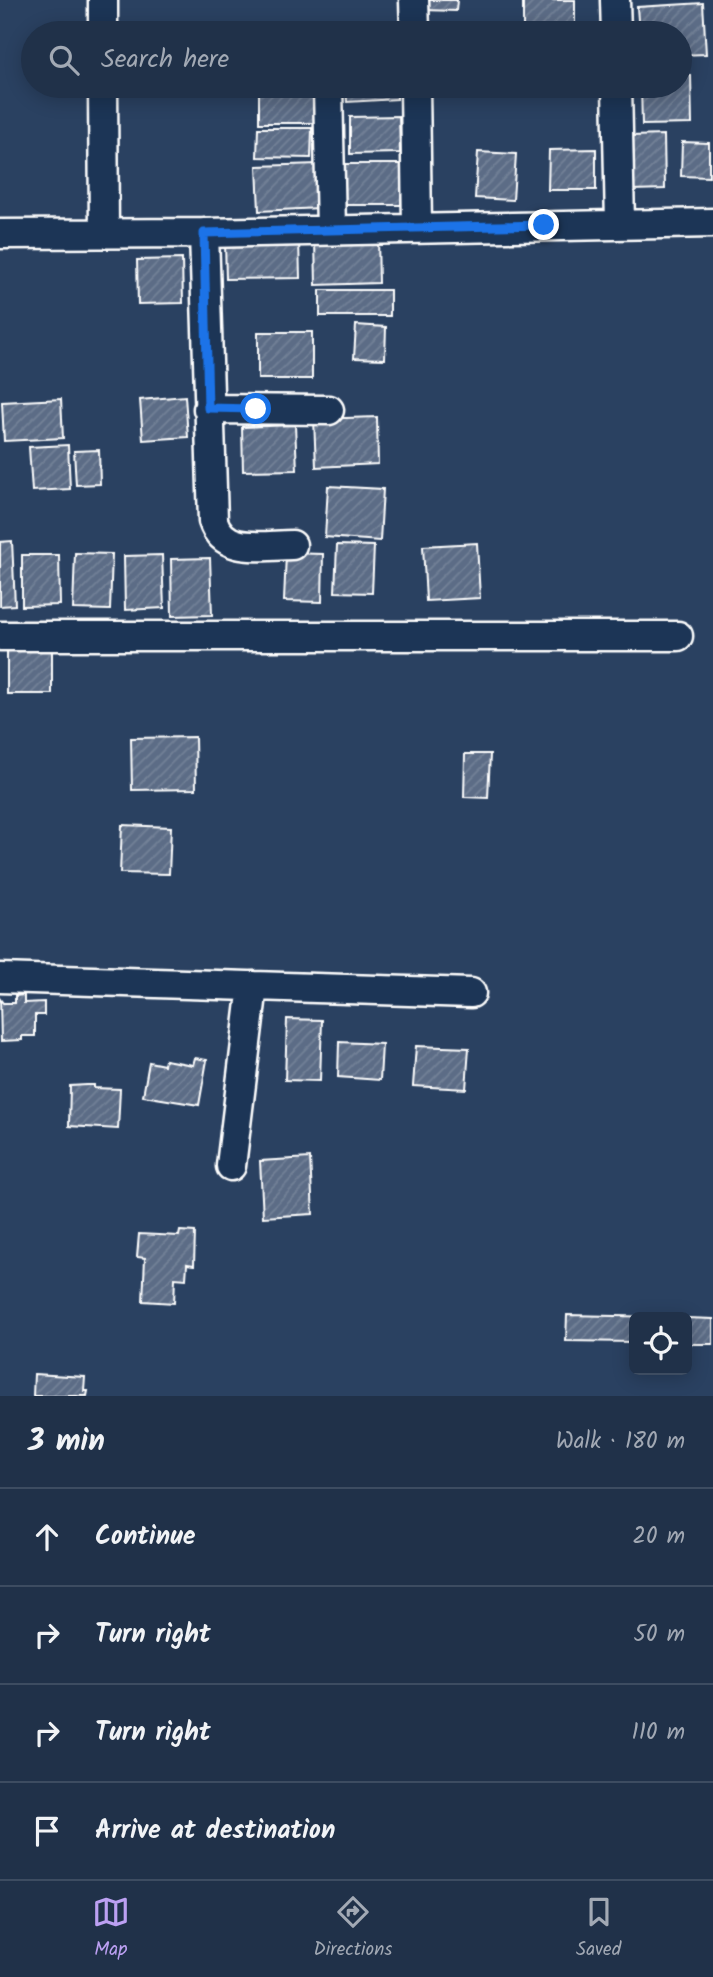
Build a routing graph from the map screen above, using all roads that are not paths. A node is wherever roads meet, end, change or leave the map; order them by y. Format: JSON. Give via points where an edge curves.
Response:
{"nodes":[{"id":1,"x":103,"y":0,"type":"edge"},
{"id":2,"x":414,"y":0,"type":"edge"},
{"id":3,"x":615,"y":0,"type":"edge"},
{"id":4,"x":103,"y":21,"type":"edge"},
{"id":5,"x":415,"y":21,"type":"edge"},
{"id":6,"x":616,"y":21,"type":"edge"},
{"id":7,"x":103,"y":98,"type":"edge"},
{"id":8,"x":328,"y":98,"type":"edge"},
{"id":9,"x":415,"y":98,"type":"edge"},
{"id":10,"x":617,"y":98,"type":"edge"},
{"id":11,"x":713,"y":223,"type":"edge"},
{"id":12,"x":620,"y":224,"type":"junction"},
{"id":13,"x":417,"y":227,"type":"junction"},
{"id":14,"x":331,"y":230,"type":"junction"},
{"id":15,"x":104,"y":233,"type":"junction"},
{"id":16,"x":204,"y":233,"type":"junction"},
{"id":17,"x":0,"y":234,"type":"edge"},
{"id":18,"x":208,"y":408,"type":"junction"},
{"id":19,"x":329,"y":410,"type":"dead end"},
{"id":20,"x":292,"y":545,"type":"dead end"},
{"id":21,"x":0,"y":636,"type":"edge"},
{"id":22,"x":678,"y":636,"type":"dead end"},
{"id":23,"x":0,"y":978,"type":"edge"},
{"id":24,"x":253,"y":986,"type":"junction"},
{"id":25,"x":471,"y":993,"type":"dead end"},
{"id":26,"x":231,"y":1166,"type":"dead end"}],
"edges":[{"from":1,"to":4,"type":"street"},
{"from":2,"to":5,"type":"street"},
{"from":3,"to":6,"type":"street"},
{"from":7,"to":15,"type":"street"},
{"from":8,"to":14,"type":"street"},
{"from":9,"to":13,"type":"street"},
{"from":10,"to":12,"type":"street"},
{"from":11,"to":12,"type":"street"},
{"from":12,"to":13,"type":"street"},
{"from":13,"to":14,"type":"street"},
{"from":14,"to":16,"type":"street"},
{"from":15,"to":16,"type":"street"},
{"from":15,"to":17,"type":"street"},
{"from":16,"to":18,"type":"street"},
{"from":18,"to":19,"type":"street"},
{"from":18,"to":20,"type":"street","via":[[213,521],[218,534],[233,544]]},
{"from":21,"to":22,"type":"street"},
{"from":23,"to":24,"type":"street"},
{"from":24,"to":25,"type":"street"},
{"from":24,"to":26,"type":"street"}]}
